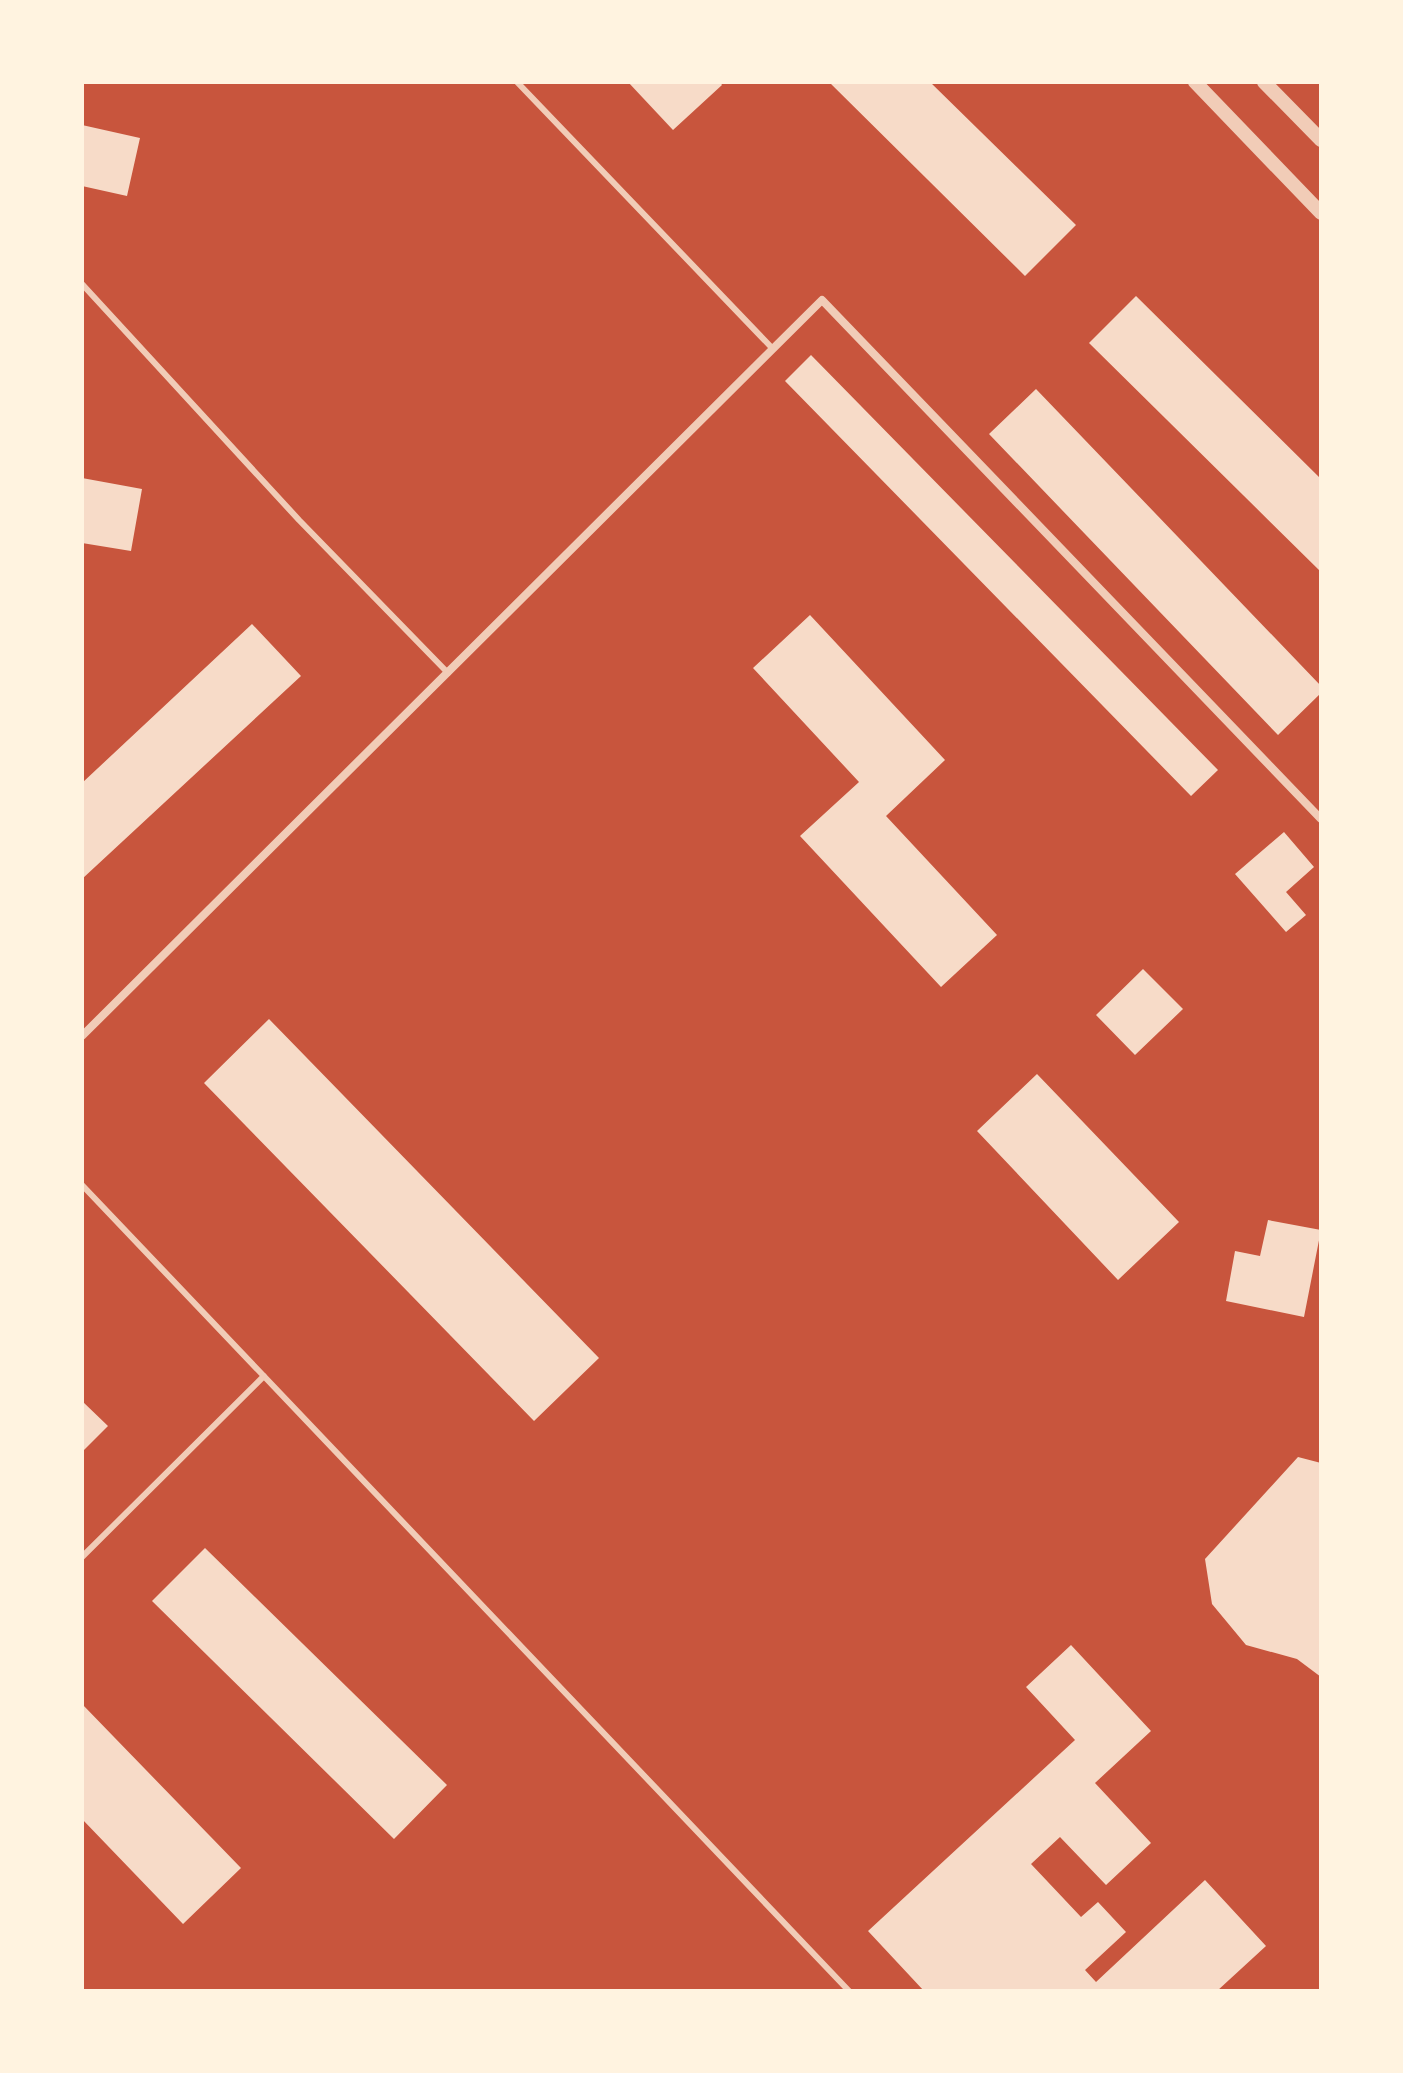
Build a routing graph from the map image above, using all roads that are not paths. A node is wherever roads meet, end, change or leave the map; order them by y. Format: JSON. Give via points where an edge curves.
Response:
{"nodes":[{"id":1,"x":517,"y":82,"type":"edge"},
{"id":2,"x":1195,"y":82,"type":"edge"},
{"id":3,"x":1264,"y":82,"type":"edge"},
{"id":4,"x":1321,"y":140,"type":"edge"},
{"id":5,"x":1321,"y":213,"type":"edge"},
{"id":6,"x":82,"y":284,"type":"edge"},
{"id":7,"x":773,"y":349,"type":"junction"},
{"id":8,"x":448,"y":673,"type":"junction"},
{"id":9,"x":1321,"y":819,"type":"edge"},
{"id":10,"x":82,"y":1036,"type":"edge"},
{"id":11,"x":82,"y":1185,"type":"edge"},
{"id":12,"x":264,"y":1376,"type":"junction"},
{"id":13,"x":82,"y":1557,"type":"edge"},
{"id":14,"x":849,"y":1991,"type":"edge"}],
"edges":[{"from":1,"to":7,"type":"lane"},
{"from":2,"to":5,"type":"street"},
{"from":3,"to":4,"type":"street"},
{"from":6,"to":8,"type":"lane"},
{"from":7,"to":8,"type":"street"},
{"from":7,"to":9,"type":"street","via":[[822,300]]},
{"from":8,"to":10,"type":"street"},
{"from":11,"to":12,"type":"lane"},
{"from":12,"to":13,"type":"lane"},
{"from":12,"to":14,"type":"lane"}]}
